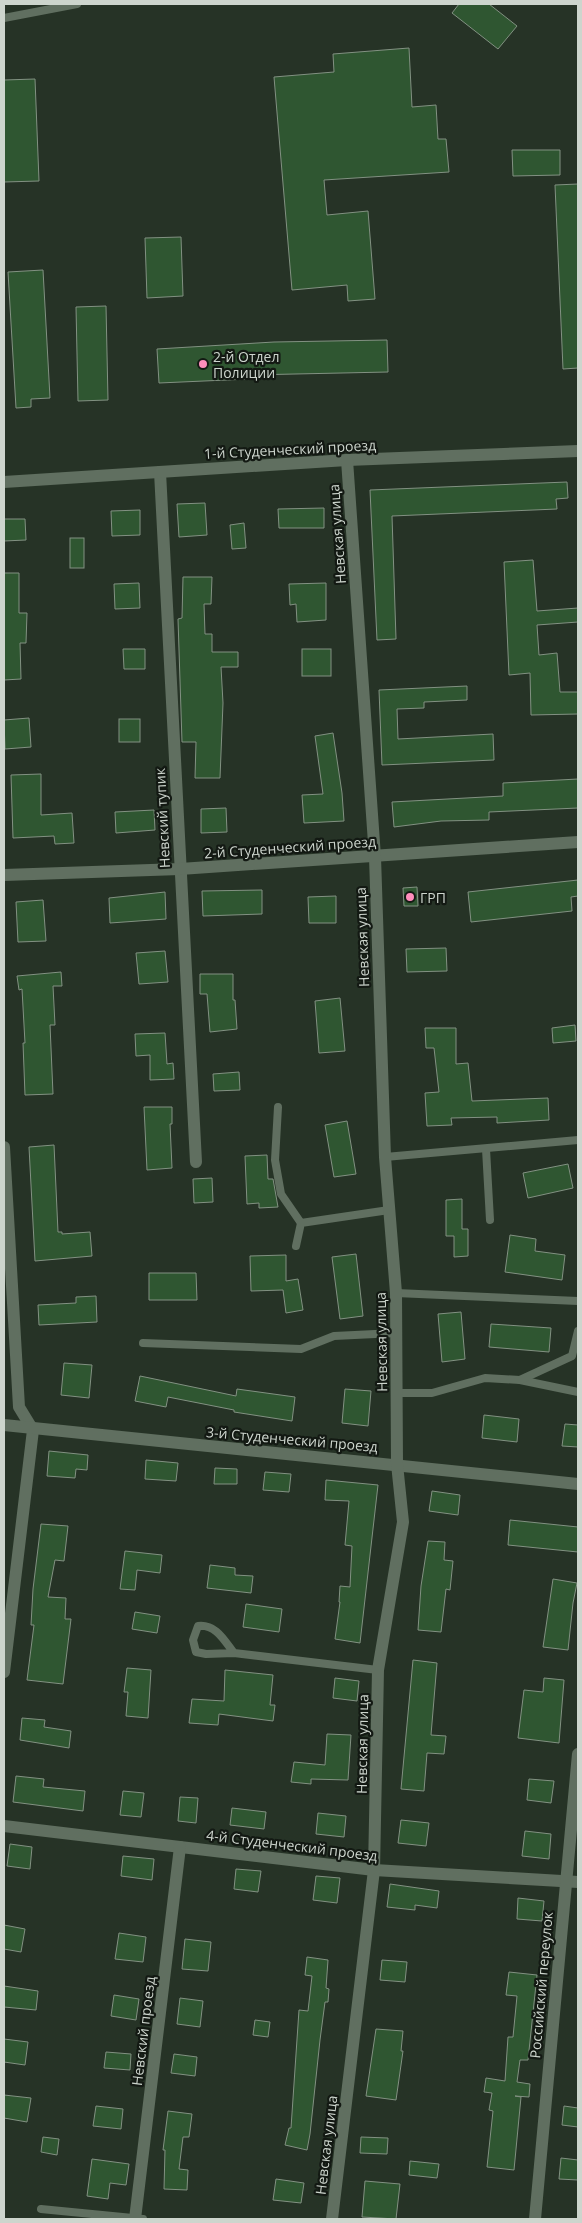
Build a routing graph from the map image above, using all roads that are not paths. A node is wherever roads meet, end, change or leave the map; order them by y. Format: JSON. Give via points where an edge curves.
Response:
{"nodes":[{"id":1,"x":77,"y":4,"type":"edge"},
{"id":2,"x":4,"y":18,"type":"edge"},
{"id":3,"x":578,"y":451,"type":"edge"},
{"id":4,"x":347,"y":460,"type":"junction"},
{"id":5,"x":160,"y":472,"type":"junction"},
{"id":6,"x":4,"y":482,"type":"edge"},
{"id":7,"x":578,"y":842,"type":"edge"},
{"id":8,"x":375,"y":857,"type":"junction"},
{"id":9,"x":180,"y":869,"type":"junction"},
{"id":10,"x":4,"y":876,"type":"edge"},
{"id":11,"x":278,"y":1107,"type":"dead end"},
{"id":12,"x":578,"y":1140,"type":"edge"},
{"id":13,"x":4,"y":1147,"type":"edge"},
{"id":14,"x":486,"y":1149,"type":"junction"},
{"id":15,"x":385,"y":1157,"type":"junction"},
{"id":16,"x":196,"y":1162,"type":"dead end"},
{"id":17,"x":389,"y":1210,"type":"junction"},
{"id":18,"x":490,"y":1220,"type":"dead end"},
{"id":19,"x":301,"y":1223,"type":"junction"},
{"id":20,"x":296,"y":1246,"type":"dead end"},
{"id":21,"x":396,"y":1293,"type":"junction"},
{"id":22,"x":578,"y":1301,"type":"edge"},
{"id":23,"x":578,"y":1331,"type":"edge"},
{"id":24,"x":396,"y":1333,"type":"junction"},
{"id":25,"x":143,"y":1344,"type":"dead end"},
{"id":26,"x":520,"y":1380,"type":"junction"},
{"id":27,"x":578,"y":1392,"type":"edge"},
{"id":28,"x":398,"y":1393,"type":"junction"},
{"id":29,"x":4,"y":1425,"type":"edge"},
{"id":30,"x":33,"y":1430,"type":"junction"},
{"id":31,"x":397,"y":1464,"type":"junction"},
{"id":32,"x":578,"y":1484,"type":"edge"},
{"id":33,"x":234,"y":1653,"type":"junction"},
{"id":34,"x":378,"y":1670,"type":"junction"},
{"id":35,"x":4,"y":1672,"type":"edge"},
{"id":36,"x":578,"y":1754,"type":"edge"},
{"id":37,"x":4,"y":1826,"type":"edge"},
{"id":38,"x":180,"y":1847,"type":"junction"},
{"id":39,"x":374,"y":1870,"type":"junction"},
{"id":40,"x":565,"y":1881,"type":"junction"},
{"id":41,"x":578,"y":1882,"type":"edge"},
{"id":42,"x":41,"y":2208,"type":"dead end"},
{"id":43,"x":135,"y":2219,"type":"edge"},
{"id":44,"x":144,"y":2219,"type":"edge"},
{"id":45,"x":332,"y":2219,"type":"edge"},
{"id":46,"x":535,"y":2219,"type":"edge"}],
"edges":[{"from":1,"to":2,"type":"lane"},
{"from":3,"to":4,"type":"street","name":"1-й Студенческий проезд"},
{"from":4,"to":5,"type":"street","name":"1-й Студенческий проезд"},
{"from":4,"to":8,"type":"street","name":"Невская улица"},
{"from":5,"to":6,"type":"street","name":"1-й Студенческий проезд"},
{"from":5,"to":9,"type":"street","name":"Невский тупик"},
{"from":7,"to":8,"type":"street","name":"2-й Студенческий проезд"},
{"from":8,"to":9,"type":"street","name":"2-й Студенческий проезд"},
{"from":8,"to":15,"type":"street","name":"Невская улица"},
{"from":9,"to":10,"type":"street","name":"2-й Студенческий проезд"},
{"from":9,"to":16,"type":"street","name":"Невский тупик"},
{"from":11,"to":19,"type":"lane","via":[[275,1160],[281,1194]]},
{"from":12,"to":14,"type":"lane"},
{"from":13,"to":30,"type":"street","via":[[20,1407]]},
{"from":14,"to":15,"type":"lane"},
{"from":14,"to":18,"type":"lane"},
{"from":15,"to":17,"type":"street","name":"Невская улица"},
{"from":17,"to":19,"type":"lane"},
{"from":17,"to":21,"type":"street","name":"Невская улица"},
{"from":19,"to":20,"type":"lane"},
{"from":21,"to":22,"type":"lane"},
{"from":21,"to":24,"type":"street","name":"Невская улица"},
{"from":23,"to":26,"type":"lane","via":[[572,1356]]},
{"from":24,"to":25,"type":"lane","via":[[334,1336],[301,1349]]},
{"from":24,"to":28,"type":"street","name":"Невская улица"},
{"from":26,"to":27,"type":"lane"},
{"from":26,"to":28,"type":"lane","via":[[485,1378],[432,1393]]},
{"from":28,"to":31,"type":"street","name":"Невская улица"},
{"from":29,"to":30,"type":"street","name":"3-й Студенческий проезд"},
{"from":30,"to":31,"type":"street","name":"3-й Студенческий проезд"},
{"from":30,"to":35,"type":"street"},
{"from":31,"to":32,"type":"street","name":"3-й Студенческий проезд"},
{"from":31,"to":34,"type":"street","name":"Невская улица","via":[[403,1522]]},
{"from":33,"to":33,"type":"lane","via":[[215,1630],[207,1625],[198,1626],[193,1640],[196,1652]]},
{"from":33,"to":34,"type":"lane"},
{"from":34,"to":39,"type":"street","name":"Невская улица"},
{"from":36,"to":40,"type":"street","name":"Российский переулок"},
{"from":37,"to":38,"type":"street","name":"4-й Студенческий проезд"},
{"from":38,"to":39,"type":"street","name":"4-й Студенческий проезд"},
{"from":38,"to":43,"type":"street","name":"Невский проезд"},
{"from":39,"to":40,"type":"street","name":"4-й Студенческий проезд"},
{"from":39,"to":45,"type":"street","name":"Невская улица"},
{"from":40,"to":41,"type":"street","name":"4-й Студенческий проезд"},
{"from":40,"to":46,"type":"street","name":"Российский переулок"},
{"from":42,"to":43,"type":"lane"},
{"from":43,"to":44,"type":"lane"}]}
